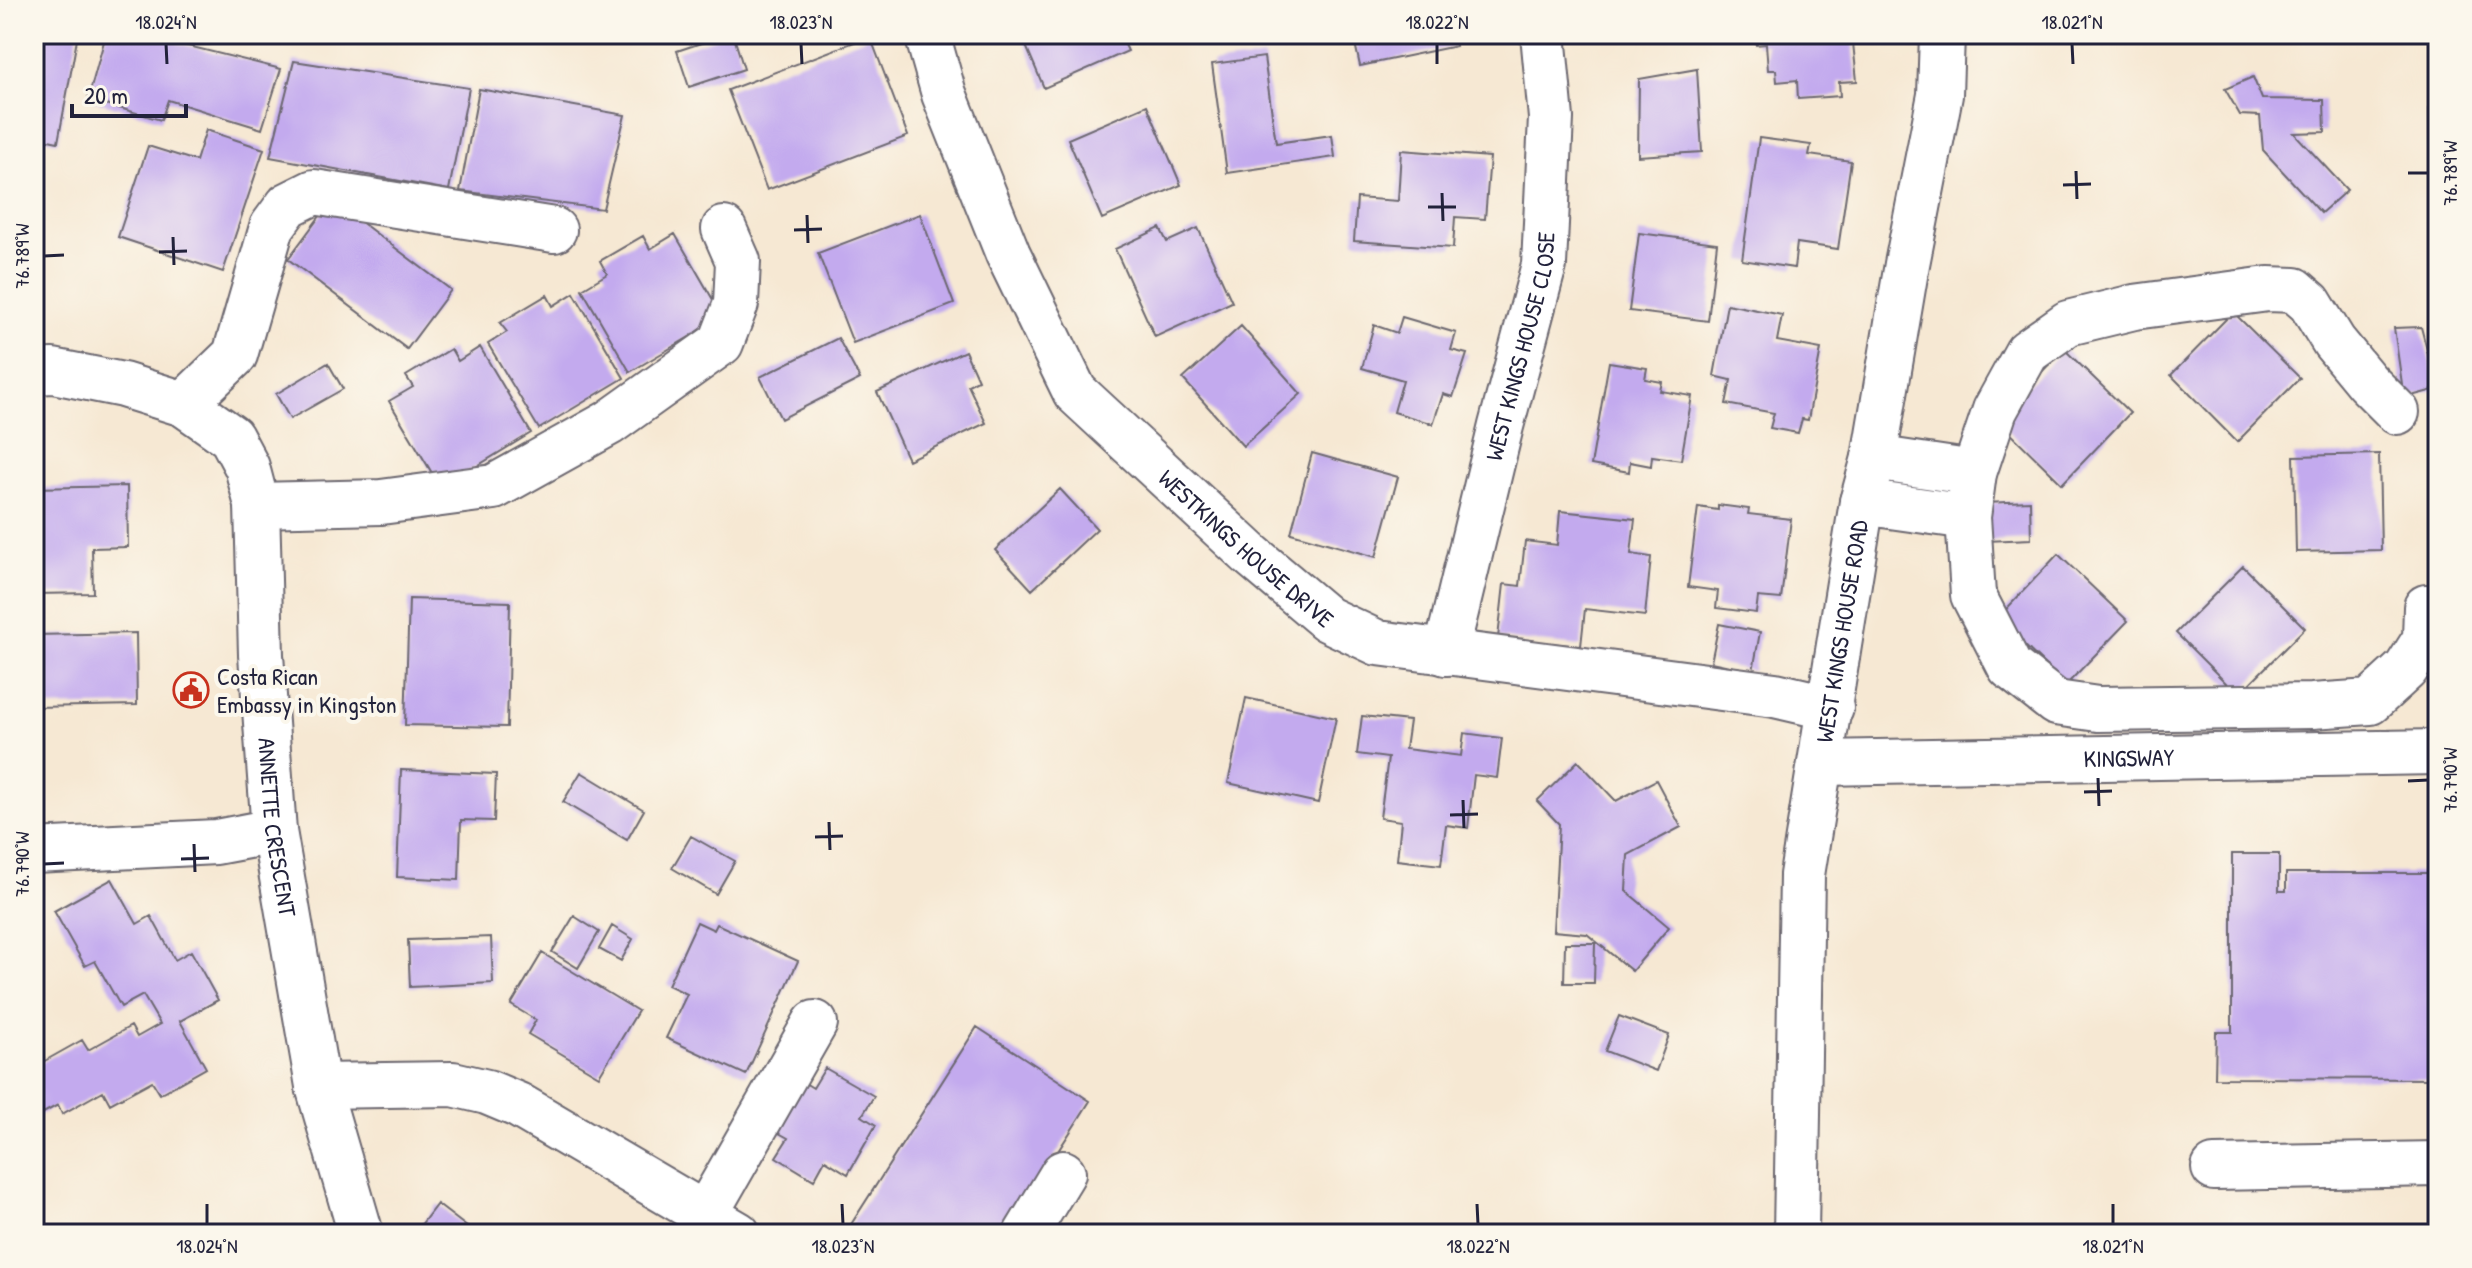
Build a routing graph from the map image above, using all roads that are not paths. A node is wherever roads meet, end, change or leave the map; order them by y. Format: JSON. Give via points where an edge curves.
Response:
{"nodes":[{"id":1,"x":927,"y":34,"type":"edge"},
{"id":2,"x":1543,"y":34,"type":"edge"},
{"id":3,"x":1942,"y":34,"type":"edge"},
{"id":4,"x":724,"y":229,"type":"dead end"},
{"id":5,"x":554,"y":230,"type":"dead end"},
{"id":6,"x":34,"y":372,"type":"edge"},
{"id":7,"x":184,"y":404,"type":"junction"},
{"id":8,"x":2397,"y":412,"type":"dead end"},
{"id":9,"x":1874,"y":458,"type":"junction"},
{"id":10,"x":1974,"y":473,"type":"junction"},
{"id":11,"x":1862,"y":502,"type":"junction"},
{"id":12,"x":257,"y":505,"type":"junction"},
{"id":13,"x":1968,"y":517,"type":"junction"},
{"id":14,"x":2426,"y":607,"type":"dead end"},
{"id":15,"x":1446,"y":653,"type":"junction"},
{"id":16,"x":1831,"y":708,"type":"junction"},
{"id":17,"x":2438,"y":752,"type":"edge"},
{"id":18,"x":1821,"y":763,"type":"junction"},
{"id":19,"x":274,"y":831,"type":"junction"},
{"id":20,"x":34,"y":851,"type":"edge"},
{"id":21,"x":815,"y":1023,"type":"dead end"},
{"id":22,"x":318,"y":1086,"type":"junction"},
{"id":23,"x":2438,"y":1164,"type":"edge"},
{"id":24,"x":2214,"y":1168,"type":"dead end"},
{"id":25,"x":1063,"y":1173,"type":"dead end"},
{"id":26,"x":721,"y":1224,"type":"edge"},
{"id":27,"x":361,"y":1234,"type":"edge"},
{"id":28,"x":1026,"y":1234,"type":"edge"},
{"id":29,"x":1796,"y":1234,"type":"edge"}],
"edges":[{"from":1,"to":15,"type":"street","name":"WESTKINGS HOUSE DRIVE","via":[[944,94],[1008,254],[1075,392],[1327,619],[1378,643]]},
{"from":2,"to":15,"type":"street","name":"WEST KINGS HOUSE CLOSE","via":[[1551,118],[1544,265]]},
{"from":3,"to":9,"type":"street","name":"WEST KINGS HOUSE ROAD","via":[[1940,95]]},
{"from":4,"to":12,"type":"street","via":[[738,261],[736,304],[721,343],[609,423],[494,487],[381,502]]},
{"from":5,"to":7,"type":"street","via":[[314,192],[288,205],[272,227],[235,355]]},
{"from":6,"to":7,"type":"street","name":"ANNETTE CRESCENT","via":[[123,385]]},
{"from":7,"to":12,"type":"street","name":"ANNETTE CRESCENT","via":[[231,437],[247,467]]},
{"from":8,"to":10,"type":"street","via":[[2295,290],[2134,307],[2068,323],[2027,352],[1995,410]]},
{"from":9,"to":10,"type":"street"},
{"from":9,"to":11,"type":"street","name":"WEST KINGS HOUSE ROAD"},
{"from":10,"to":13,"type":"street"},
{"from":11,"to":13,"type":"street"},
{"from":11,"to":16,"type":"street","name":"WEST KINGS HOUSE ROAD"},
{"from":12,"to":19,"type":"street","name":"ANNETTE CRESCENT"},
{"from":13,"to":14,"type":"street","via":[[1973,595],[2010,667],[2056,703],[2098,709],[2370,702],[2406,669],[2425,639]]},
{"from":15,"to":16,"type":"street","name":"WESTKINGS HOUSE DRIVE","via":[[1775,695]]},
{"from":16,"to":18,"type":"street","name":"WEST KINGS HOUSE ROAD"},
{"from":17,"to":18,"type":"street","name":"KINGSWAY"},
{"from":18,"to":29,"type":"street","name":"WEST KINGS HOUSE ROAD","via":[[1802,875]]},
{"from":19,"to":20,"type":"street","via":[[216,842]]},
{"from":19,"to":22,"type":"street","name":"ANNETTE CRESCENT"},
{"from":21,"to":26,"type":"street"},
{"from":22,"to":26,"type":"street","via":[[453,1084],[487,1092]]},
{"from":22,"to":27,"type":"street","name":"ANNETTE CRESCENT"},
{"from":23,"to":24,"type":"street"},
{"from":25,"to":28,"type":"street"}]}
